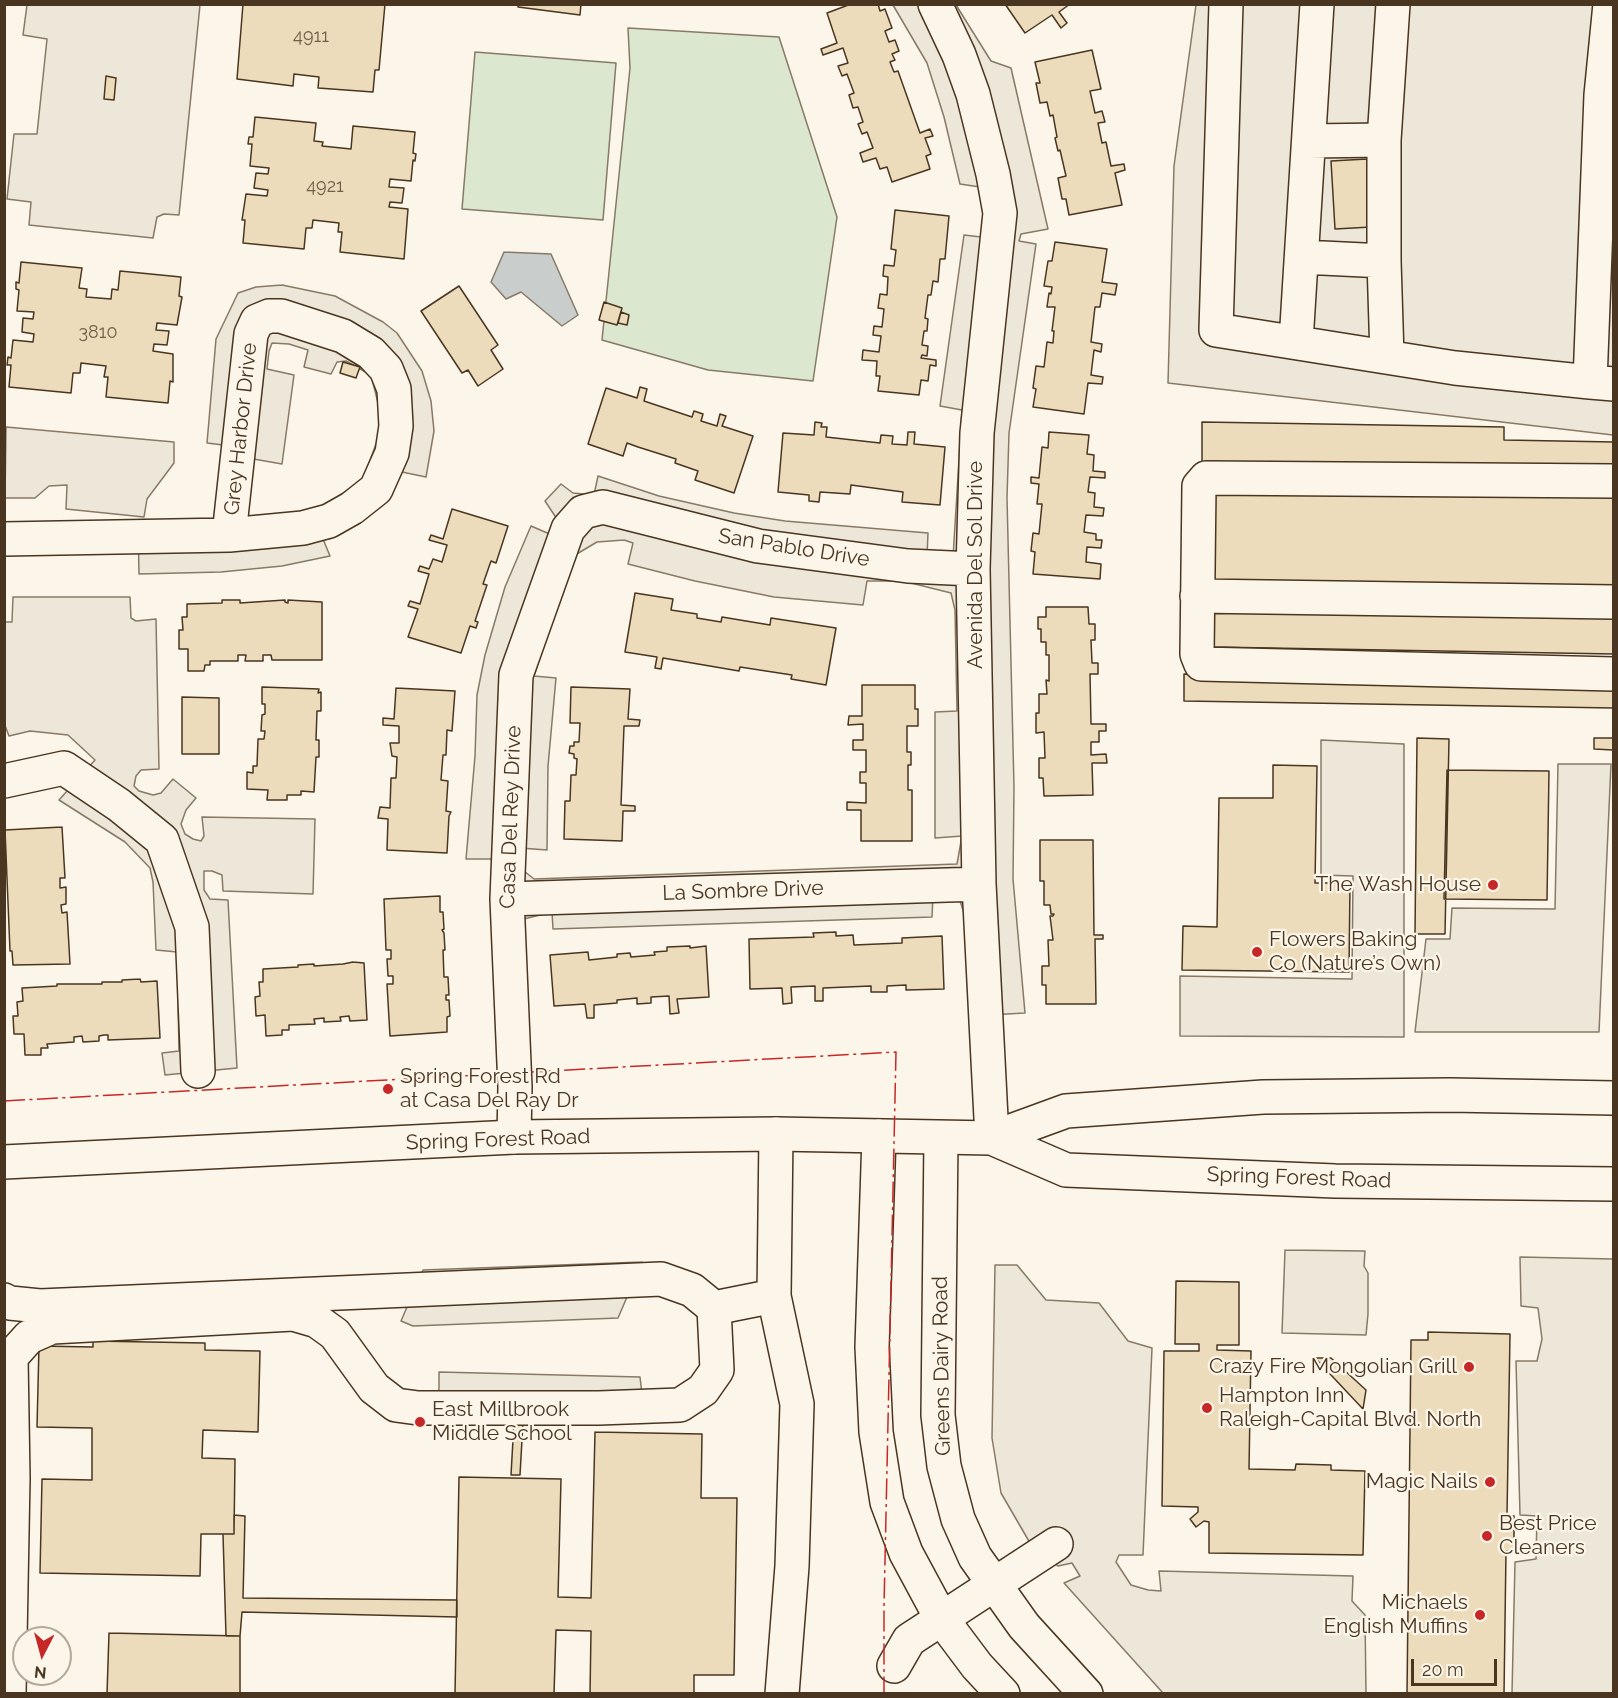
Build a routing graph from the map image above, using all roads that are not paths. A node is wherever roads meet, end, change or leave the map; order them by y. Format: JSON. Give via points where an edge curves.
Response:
{"nodes":[{"id":1,"x":935,"y":4,"type":"edge"},
{"id":2,"x":1226,"y":4,"type":"edge"},
{"id":3,"x":1317,"y":4,"type":"edge"},
{"id":4,"x":1393,"y":4,"type":"edge"},
{"id":5,"x":1610,"y":4,"type":"edge"},
{"id":6,"x":1384,"y":140,"type":"junction"},
{"id":7,"x":1309,"y":141,"type":"junction"},
{"id":8,"x":1302,"y":257,"type":"junction"},
{"id":9,"x":1384,"y":261,"type":"junction"},
{"id":10,"x":1296,"y":342,"type":"junction"},
{"id":11,"x":1387,"y":357,"type":"junction"},
{"id":12,"x":1602,"y":383,"type":"edge"},
{"id":13,"x":1614,"y":481,"type":"edge"},
{"id":14,"x":583,"y":512,"type":"joint"},
{"id":15,"x":229,"y":536,"type":"junction"},
{"id":16,"x":4,"y":539,"type":"edge"},
{"id":17,"x":973,"y":568,"type":"junction"},
{"id":18,"x":1197,"y":596,"type":"junction"},
{"id":19,"x":1614,"y":602,"type":"edge"},
{"id":20,"x":1614,"y":674,"type":"edge"},
{"id":21,"x":4,"y":781,"type":"edge"},
{"id":22,"x":979,"y":884,"type":"junction"},
{"id":23,"x":507,"y":899,"type":"junction"},
{"id":24,"x":198,"y":1071,"type":"dead end"},
{"id":25,"x":1614,"y":1098,"type":"edge"},
{"id":26,"x":776,"y":1134,"type":"junction"},
{"id":27,"x":879,"y":1136,"type":"junction"},
{"id":28,"x":514,"y":1137,"type":"junction"},
{"id":29,"x":941,"y":1138,"type":"junction"},
{"id":30,"x":992,"y":1138,"type":"junction"},
{"id":31,"x":4,"y":1162,"type":"edge"},
{"id":32,"x":1614,"y":1184,"type":"edge"},
{"id":33,"x":774,"y":1296,"type":"junction"},
{"id":34,"x":4,"y":1300,"type":"edge"},
{"id":35,"x":714,"y":1308,"type":"junction"},
{"id":36,"x":8,"y":1362,"type":"edge"},
{"id":37,"x":9,"y":1474,"type":"edge"},
{"id":38,"x":1056,"y":1544,"type":"dead end"},
{"id":39,"x":994,"y":1583,"type":"junction"},
{"id":40,"x":941,"y":1618,"type":"junction"},
{"id":41,"x":894,"y":1666,"type":"dead end"},
{"id":42,"x":9,"y":1694,"type":"edge"},
{"id":43,"x":782,"y":1694,"type":"edge"},
{"id":44,"x":1003,"y":1694,"type":"edge"},
{"id":45,"x":1086,"y":1694,"type":"edge"}],
"edges":[{"from":1,"to":17,"type":"street","name":"Avenida Del Sol Drive","via":[[973,94],[1000,213],[977,433]]},
{"from":2,"to":10,"type":"street","via":[[1216,330]]},
{"from":3,"to":7,"type":"street"},
{"from":4,"to":6,"type":"street"},
{"from":5,"to":12,"type":"street","via":[[1601,95]]},
{"from":6,"to":7,"type":"street"},
{"from":6,"to":9,"type":"street"},
{"from":7,"to":8,"type":"street"},
{"from":8,"to":9,"type":"street"},
{"from":8,"to":10,"type":"street"},
{"from":9,"to":11,"type":"street"},
{"from":10,"to":11,"type":"street"},
{"from":11,"to":12,"type":"street"},
{"from":13,"to":18,"type":"street","via":[[1206,478],[1199,486]]},
{"from":14,"to":17,"type":"street","name":"San Pablo Drive","via":[[603,507],[758,546],[908,566]]},
{"from":14,"to":23,"type":"street","name":"Casa Del Rey Drive","via":[[568,529],[516,675]]},
{"from":15,"to":15,"type":"street","name":"Grey Harbor Drive","via":[[251,334],[257,321],[281,316],[343,336],[371,353],[386,369],[394,389],[396,426],[392,453],[376,489],[329,521],[303,528]]},
{"from":15,"to":16,"type":"street","name":"Grey Harbor Drive"},
{"from":17,"to":22,"type":"street","name":"Avenida Del Sol Drive"},
{"from":18,"to":19,"type":"street"},
{"from":18,"to":20,"type":"street","via":[[1197,654],[1201,664]]},
{"from":21,"to":24,"type":"street","via":[[64,768],[162,840],[192,927]]},
{"from":22,"to":23,"type":"street","name":"La Sombre Drive"},
{"from":22,"to":30,"type":"street","name":"Avenida Del Sol Drive"},
{"from":23,"to":28,"type":"street","name":"Casa Del Rey Drive"},
{"from":25,"to":30,"type":"street","name":"Spring Forest Road","via":[[1367,1095],[1172,1102],[1066,1111]]},
{"from":26,"to":27,"type":"street","name":"Spring Forest Road"},
{"from":26,"to":28,"type":"street","name":"Spring Forest Road"},
{"from":26,"to":33,"type":"street"},
{"from":27,"to":29,"type":"street","name":"Spring Forest Road"},
{"from":27,"to":40,"type":"street","via":[[872,1347],[876,1432],[887,1502],[906,1553]]},
{"from":28,"to":31,"type":"street","name":"Spring Forest Road"},
{"from":29,"to":30,"type":"street","name":"Spring Forest Road"},
{"from":29,"to":39,"type":"street","name":"Greens Dairy Road","via":[[938,1415],[944,1466],[958,1518],[975,1557]]},
{"from":30,"to":32,"type":"street","name":"Spring Forest Road","via":[[1066,1170],[1335,1180]]},
{"from":33,"to":35,"type":"street"},
{"from":33,"to":43,"type":"street","via":[[796,1404],[792,1566]]},
{"from":34,"to":35,"type":"street","via":[[40,1306],[661,1279],[692,1290]]},
{"from":35,"to":36,"type":"street","via":[[717,1370],[703,1390],[680,1405],[396,1405],[374,1388],[335,1334],[317,1321],[293,1314],[52,1327],[29,1337]]},
{"from":36,"to":37,"type":"street"},
{"from":37,"to":42,"type":"street"},
{"from":38,"to":39,"type":"street"},
{"from":39,"to":40,"type":"street"},
{"from":39,"to":45,"type":"street","name":"Greens Dairy Road","via":[[1024,1626]]},
{"from":40,"to":41,"type":"street","via":[[909,1640]]},
{"from":40,"to":44,"type":"street"}]}
